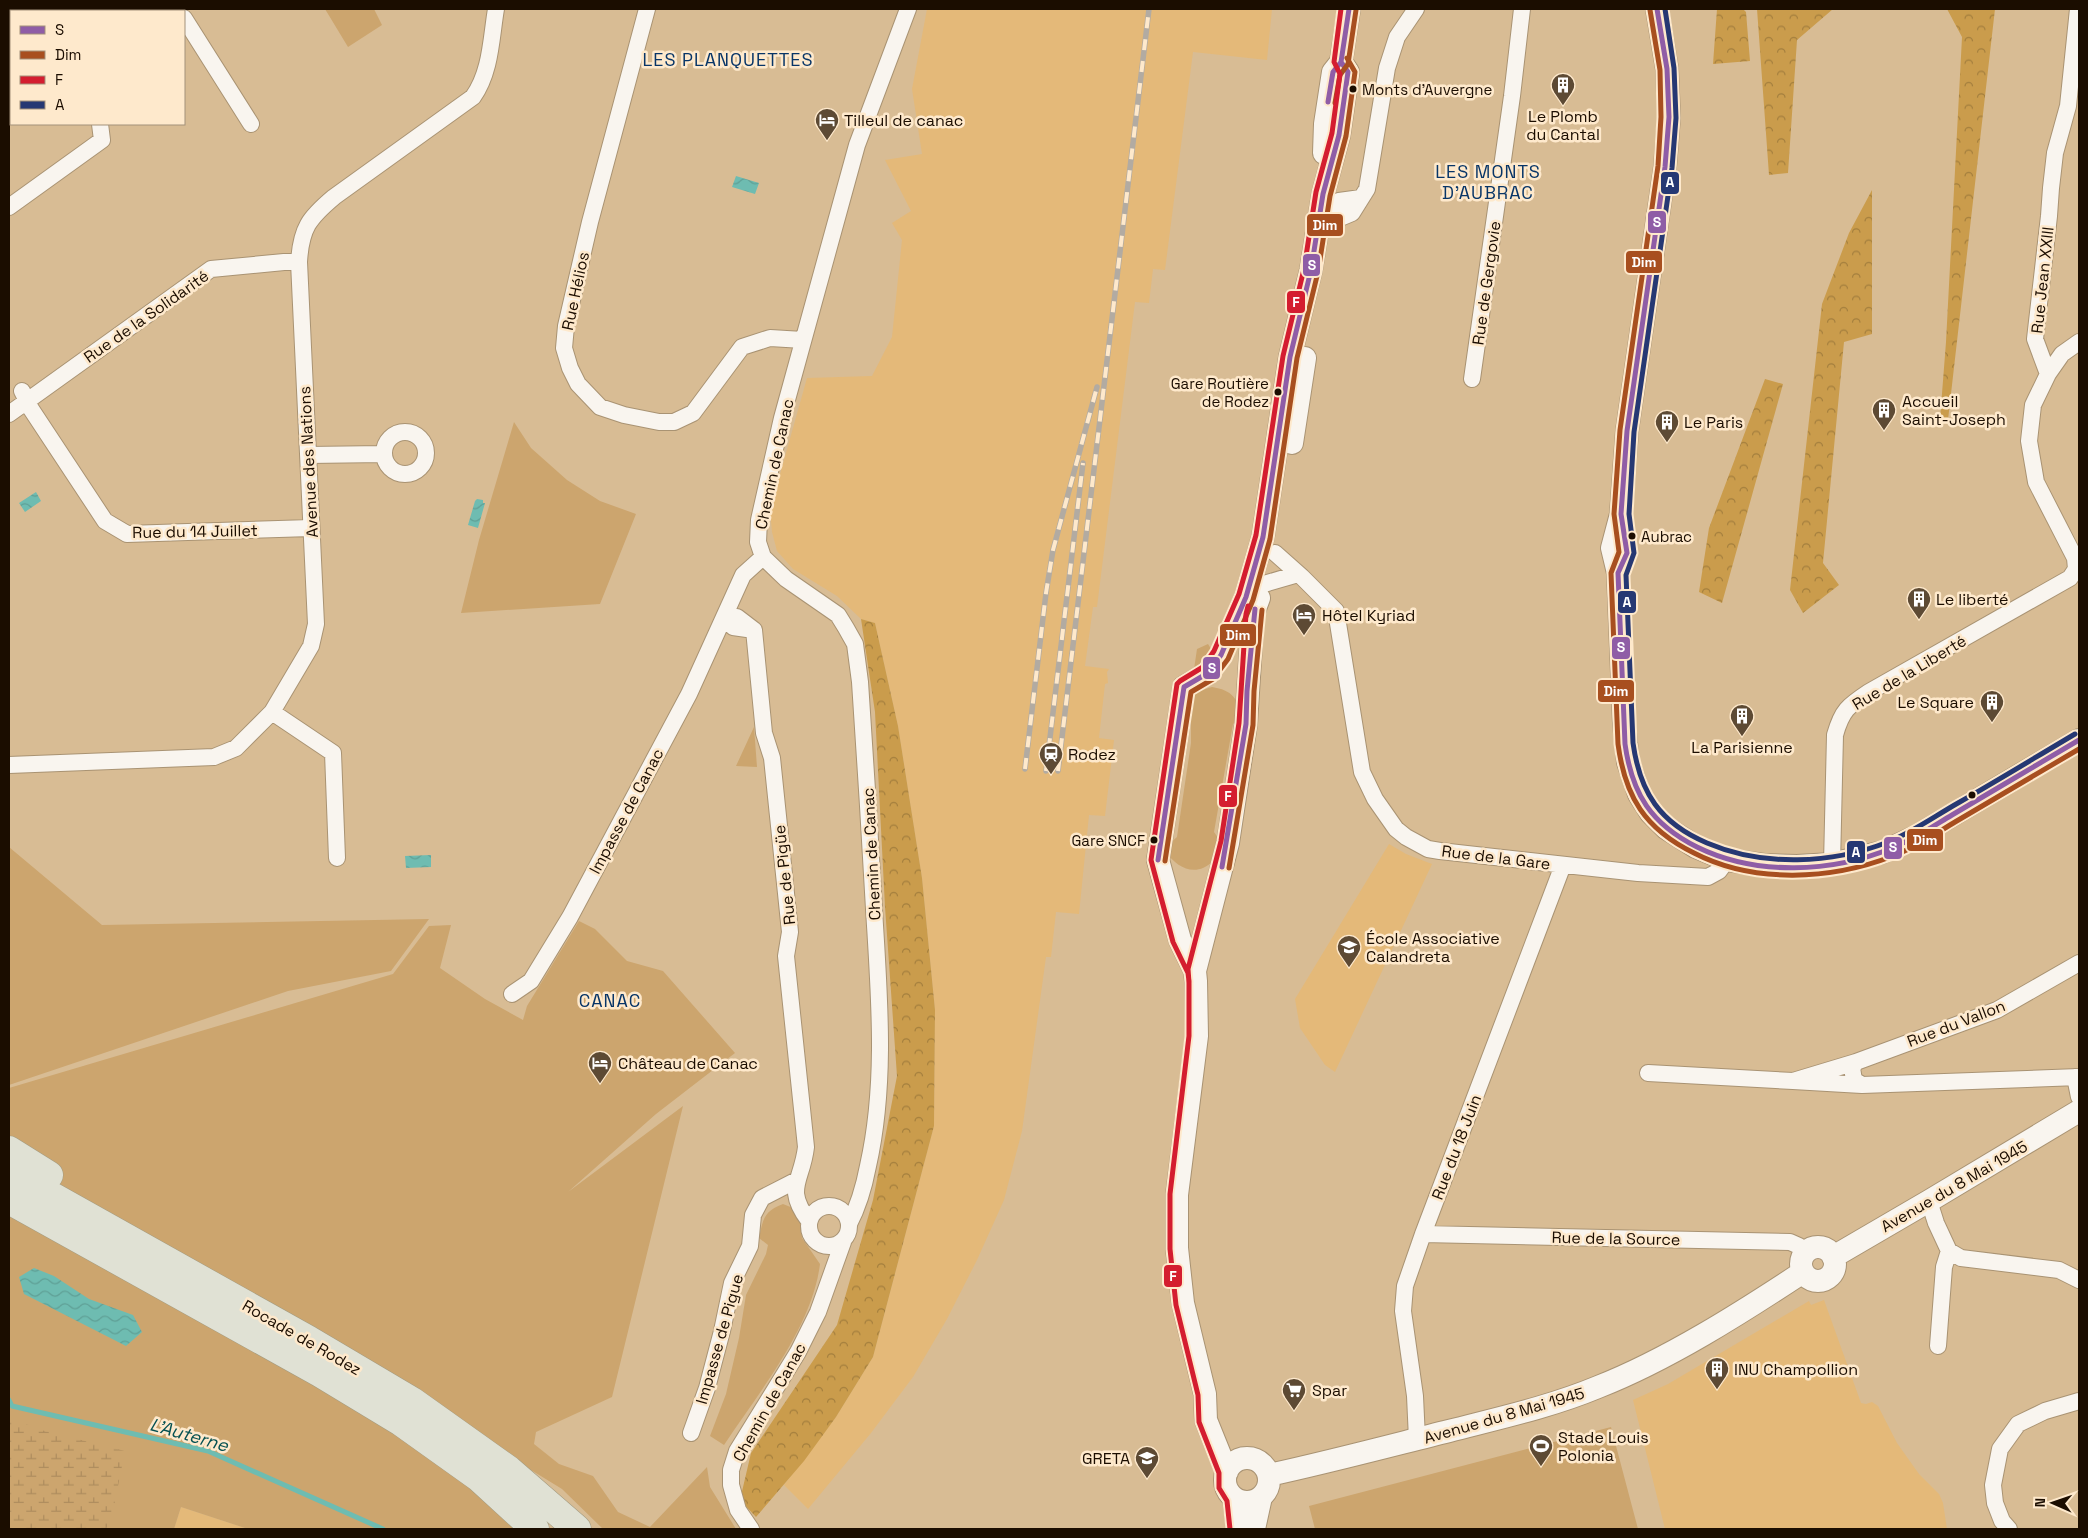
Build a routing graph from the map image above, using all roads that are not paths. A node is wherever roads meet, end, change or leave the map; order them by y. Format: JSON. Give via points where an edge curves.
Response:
{"nodes":[{"id":1,"x":496,"y":9,"type":"edge"},
{"id":2,"x":647,"y":9,"type":"edge"},
{"id":3,"x":908,"y":9,"type":"edge"},
{"id":4,"x":1349,"y":9,"type":"edge"},
{"id":5,"x":1416,"y":9,"type":"edge"},
{"id":6,"x":1522,"y":9,"type":"edge"},
{"id":7,"x":1657,"y":9,"type":"edge"},
{"id":8,"x":2078,"y":9,"type":"edge"},
{"id":9,"x":185,"y":20,"type":"edge"},
{"id":10,"x":251,"y":124,"type":"dead end"},
{"id":11,"x":100,"y":125,"type":"edge"},
{"id":12,"x":1322,"y":201,"type":"junction"},
{"id":13,"x":9,"y":207,"type":"edge"},
{"id":14,"x":299,"y":262,"type":"junction"},
{"id":15,"x":1311,"y":270,"type":"junction"},
{"id":16,"x":804,"y":340,"type":"junction"},
{"id":17,"x":2079,"y":342,"type":"edge"},
{"id":18,"x":2048,"y":374,"type":"junction"},
{"id":19,"x":1472,"y":379,"type":"dead end"},
{"id":20,"x":24,"y":396,"type":"junction"},
{"id":21,"x":9,"y":414,"type":"edge"},
{"id":22,"x":384,"y":454,"type":"dead end"},
{"id":23,"x":308,"y":455,"type":"junction"},
{"id":24,"x":311,"y":528,"type":"junction"},
{"id":25,"x":1274,"y":553,"type":"junction"},
{"id":26,"x":763,"y":557,"type":"junction"},
{"id":27,"x":2078,"y":568,"type":"edge"},
{"id":28,"x":1298,"y":574,"type":"junction"},
{"id":29,"x":1264,"y":584,"type":"junction"},
{"id":30,"x":724,"y":617,"type":"junction"},
{"id":31,"x":272,"y":712,"type":"junction"},
{"id":32,"x":2079,"y":740,"type":"edge"},
{"id":33,"x":9,"y":765,"type":"edge"},
{"id":34,"x":337,"y":858,"type":"dead end"},
{"id":35,"x":1727,"y":860,"type":"junction"},
{"id":36,"x":1832,"y":864,"type":"junction"},
{"id":37,"x":1564,"y":865,"type":"junction"},
{"id":38,"x":2079,"y":963,"type":"edge"},
{"id":39,"x":1195,"y":971,"type":"junction"},
{"id":40,"x":512,"y":994,"type":"dead end"},
{"id":41,"x":1856,"y":1062,"type":"junction"},
{"id":42,"x":1648,"y":1073,"type":"dead end"},
{"id":43,"x":2078,"y":1078,"type":"edge"},
{"id":44,"x":1793,"y":1081,"type":"junction"},
{"id":45,"x":1862,"y":1085,"type":"junction"},
{"id":46,"x":2078,"y":1109,"type":"edge"},
{"id":47,"x":9,"y":1150,"type":"edge"},
{"id":48,"x":9,"y":1172,"type":"edge"},
{"id":49,"x":797,"y":1180,"type":"junction"},
{"id":50,"x":862,"y":1194,"type":"junction"},
{"id":51,"x":9,"y":1200,"type":"edge"},
{"id":52,"x":1929,"y":1201,"type":"junction"},
{"id":53,"x":841,"y":1209,"type":"junction"},
{"id":54,"x":813,"y":1215,"type":"junction"},
{"id":55,"x":849,"y":1224,"type":"junction"},
{"id":56,"x":1423,"y":1234,"type":"junction"},
{"id":57,"x":842,"y":1242,"type":"junction"},
{"id":58,"x":824,"y":1246,"type":"junction"},
{"id":59,"x":1949,"y":1251,"type":"junction"},
{"id":60,"x":1804,"y":1263,"type":"junction"},
{"id":61,"x":831,"y":1274,"type":"junction"},
{"id":62,"x":2079,"y":1280,"type":"edge"},
{"id":63,"x":309,"y":1340,"type":"junction"},
{"id":64,"x":1938,"y":1346,"type":"dead end"},
{"id":65,"x":1204,"y":1394,"type":"junction"},
{"id":66,"x":2079,"y":1401,"type":"edge"},
{"id":67,"x":691,"y":1433,"type":"dead end"},
{"id":68,"x":1417,"y":1439,"type":"junction"},
{"id":69,"x":1246,"y":1458,"type":"junction"},
{"id":70,"x":1227,"y":1472,"type":"junction"},
{"id":71,"x":1269,"y":1475,"type":"junction"},
{"id":72,"x":1261,"y":1497,"type":"junction"},
{"id":73,"x":1234,"y":1498,"type":"junction"},
{"id":74,"x":535,"y":1529,"type":"edge"},
{"id":75,"x":577,"y":1529,"type":"edge"},
{"id":76,"x":751,"y":1529,"type":"edge"},
{"id":77,"x":1238,"y":1529,"type":"edge"},
{"id":78,"x":1254,"y":1529,"type":"edge"},
{"id":79,"x":2009,"y":1529,"type":"edge"}],
"edges":[{"from":1,"to":14,"type":"street","name":"Avenue des Nations","via":[[486,72],[473,97],[314,214],[304,232]]},
{"from":2,"to":16,"type":"street","name":"Rue Hélios","via":[[566,326],[564,348],[570,368],[578,384],[600,407],[659,422],[674,422],[693,413],[742,347],[770,338]]},
{"from":3,"to":16,"type":"street","name":"Chemin de Canac","via":[[857,145]]},
{"from":4,"to":12,"type":"main road","via":[[1341,62],[1333,72],[1324,124]]},
{"from":5,"to":12,"type":"street","via":[[1397,37],[1387,68],[1367,189],[1352,213],[1340,218]]},
{"from":6,"to":19,"type":"street","name":"Rue de Gergovie"},
{"from":7,"to":35,"type":"main road","via":[[1667,69],[1670,117],[1666,167],[1627,431],[1621,514],[1627,553],[1618,573],[1624,723],[1628,762],[1639,794],[1651,812],[1666,828],[1696,847]]},
{"from":8,"to":18,"type":"street","name":"Rue Jean XXIII","via":[[2068,106],[2055,153],[2035,339]]},
{"from":9,"to":10,"type":"street"},
{"from":11,"to":13,"type":"street","via":[[102,140]]},
{"from":12,"to":15,"type":"main road"},
{"from":14,"to":20,"type":"street","name":"Rue de la Solidarité","via":[[211,269]]},
{"from":14,"to":23,"type":"street","name":"Avenue des Nations"},
{"from":15,"to":25,"type":"main road","via":[[1299,400]]},
{"from":15,"to":39,"type":"main road","via":[[1290,357],[1263,537],[1246,597],[1221,655],[1208,673],[1184,687],[1180,705],[1158,860],[1180,940]]},
{"from":16,"to":26,"type":"street","name":"Chemin de Canac","via":[[759,520],[758,542]]},
{"from":17,"to":18,"type":"street","via":[[2062,354]]},
{"from":18,"to":27,"type":"street","via":[[2033,405],[2029,441],[2036,482]]},
{"from":20,"to":21,"type":"street","name":"Rue de la Solidarité"},
{"from":20,"to":24,"type":"street","name":"Rue du 14 Juillet","via":[[105,521],[126,534]]},
{"from":22,"to":23,"type":"street"},
{"from":23,"to":24,"type":"street","name":"Avenue des Nations"},
{"from":24,"to":31,"type":"street","name":"Avenue des Nations","via":[[316,624],[311,646]]},
{"from":25,"to":28,"type":"street","name":"Rue de la Gare"},
{"from":25,"to":29,"type":"main road"},
{"from":26,"to":30,"type":"street","via":[[743,575]]},
{"from":26,"to":50,"type":"street","name":"Chemin de Canac","via":[[786,579],[838,615],[855,644],[880,1002],[873,1145]]},
{"from":27,"to":36,"type":"street","name":"Rue de la Liberté","via":[[2070,578],[1850,705],[1840,718],[1835,735]]},
{"from":28,"to":29,"type":"street"},
{"from":28,"to":37,"type":"street","name":"Rue de la Gare","via":[[1336,611],[1362,772],[1375,800],[1396,829],[1425,847],[1440,851]]},
{"from":29,"to":39,"type":"main road","via":[[1253,614],[1246,724],[1228,843]]},
{"from":30,"to":40,"type":"street","name":"Impasse de Canac","via":[[689,694],[573,912],[531,981]]},
{"from":30,"to":49,"type":"street","name":"Rue de Pigüe","via":[[733,627],[754,630],[764,733],[772,758],[790,932],[786,956],[806,1147]]},
{"from":31,"to":33,"type":"street","name":"Avenue des Nations","via":[[236,748],[214,757]]},
{"from":31,"to":34,"type":"street","via":[[333,753]]},
{"from":32,"to":36,"type":"main road","via":[[1917,836],[1884,852]]},
{"from":35,"to":36,"type":"main road","via":[[1764,865]]},
{"from":35,"to":37,"type":"street","name":"Rue de la Gare","via":[[1719,871],[1708,876]]},
{"from":37,"to":56,"type":"street","name":"Rue du 18 Juin"},
{"from":38,"to":41,"type":"street","name":"Rue du Vallon","via":[[1997,1010]]},
{"from":39,"to":65,"type":"main road","via":[[1197,1036],[1177,1194],[1177,1248],[1183,1303]]},
{"from":41,"to":44,"type":"street","name":"Rue du Vallon"},
{"from":41,"to":45,"type":"street","via":[[1852,1068],[1854,1080]]},
{"from":42,"to":44,"type":"street","name":"Rue du Vallon"},
{"from":43,"to":45,"type":"street","name":"Rue du Vallon"},
{"from":43,"to":46,"type":"street","name":"Rue du Vallon"},
{"from":44,"to":45,"type":"street","name":"Rue du Vallon"},
{"from":46,"to":52,"type":"main road","name":"Avenue du 8 Mai 1945"},
{"from":47,"to":63,"type":"highway","via":[[119,1219],[277,1309]]},
{"from":48,"to":63,"type":"highway","name":"Rocade de Rodez"},
{"from":49,"to":54,"type":"street"},
{"from":49,"to":67,"type":"street","name":"Impasse de Pigue","via":[[762,1198],[753,1215],[750,1246],[732,1283],[712,1369]]},
{"from":50,"to":53,"type":"street"},
{"from":50,"to":55,"type":"street","name":"Chemin de Canac"},
{"from":51,"to":74,"type":"highway","name":"Rocade de Rodez","via":[[320,1373],[401,1422],[478,1477]]},
{"from":52,"to":59,"type":"street"},
{"from":52,"to":60,"type":"main road","name":"Avenue du 8 Mai 1945","via":[[1833,1256],[1833,1271],[1824,1280],[1814,1280]]},
{"from":53,"to":54,"type":"street","via":[[828,1206]]},
{"from":53,"to":55,"type":"street"},
{"from":54,"to":58,"type":"street","via":[[810,1234]]},
{"from":55,"to":57,"type":"street","via":[[847,1237]]},
{"from":56,"to":60,"type":"street","name":"Rue de la Source","via":[[1790,1242],[1799,1246]]},
{"from":56,"to":68,"type":"street","name":"Rue du 18 Juin","via":[[1405,1286],[1403,1311],[1415,1396]]},
{"from":57,"to":58,"type":"street"},
{"from":57,"to":61,"type":"street","name":"Chemin de Canac"},
{"from":58,"to":61,"type":"street"},
{"from":59,"to":62,"type":"street","via":[[1961,1258],[2059,1270]]},
{"from":59,"to":64,"type":"street","via":[[1944,1266]]},
{"from":60,"to":68,"type":"main road","name":"Avenue du 8 Mai 1945","via":[[1671,1352],[1600,1387],[1551,1404]]},
{"from":61,"to":76,"type":"street","name":"Chemin de Canac","via":[[818,1312],[798,1352],[737,1451],[731,1470],[731,1485],[738,1510]]},
{"from":63,"to":75,"type":"highway","name":"Rocade de Rodez","via":[[412,1401],[509,1470]]},
{"from":65,"to":69,"type":"main road","via":[[1226,1438]]},
{"from":65,"to":70,"type":"main road","via":[[1206,1420]]},
{"from":66,"to":79,"type":"street","via":[[2045,1411],[2018,1424],[2000,1449],[1993,1484],[1995,1503]]},
{"from":68,"to":71,"type":"main road","name":"Avenue du 8 Mai 1945"},
{"from":69,"to":70,"type":"main road","via":[[1234,1462]]},
{"from":69,"to":71,"type":"main road","via":[[1263,1464]]},
{"from":70,"to":73,"type":"main road","via":[[1226,1486]]},
{"from":71,"to":72,"type":"main road","via":[[1268,1488]]},
{"from":72,"to":73,"type":"main road","via":[[1248,1502]]},
{"from":72,"to":78,"type":"main road"},
{"from":73,"to":77,"type":"main road"}]}
